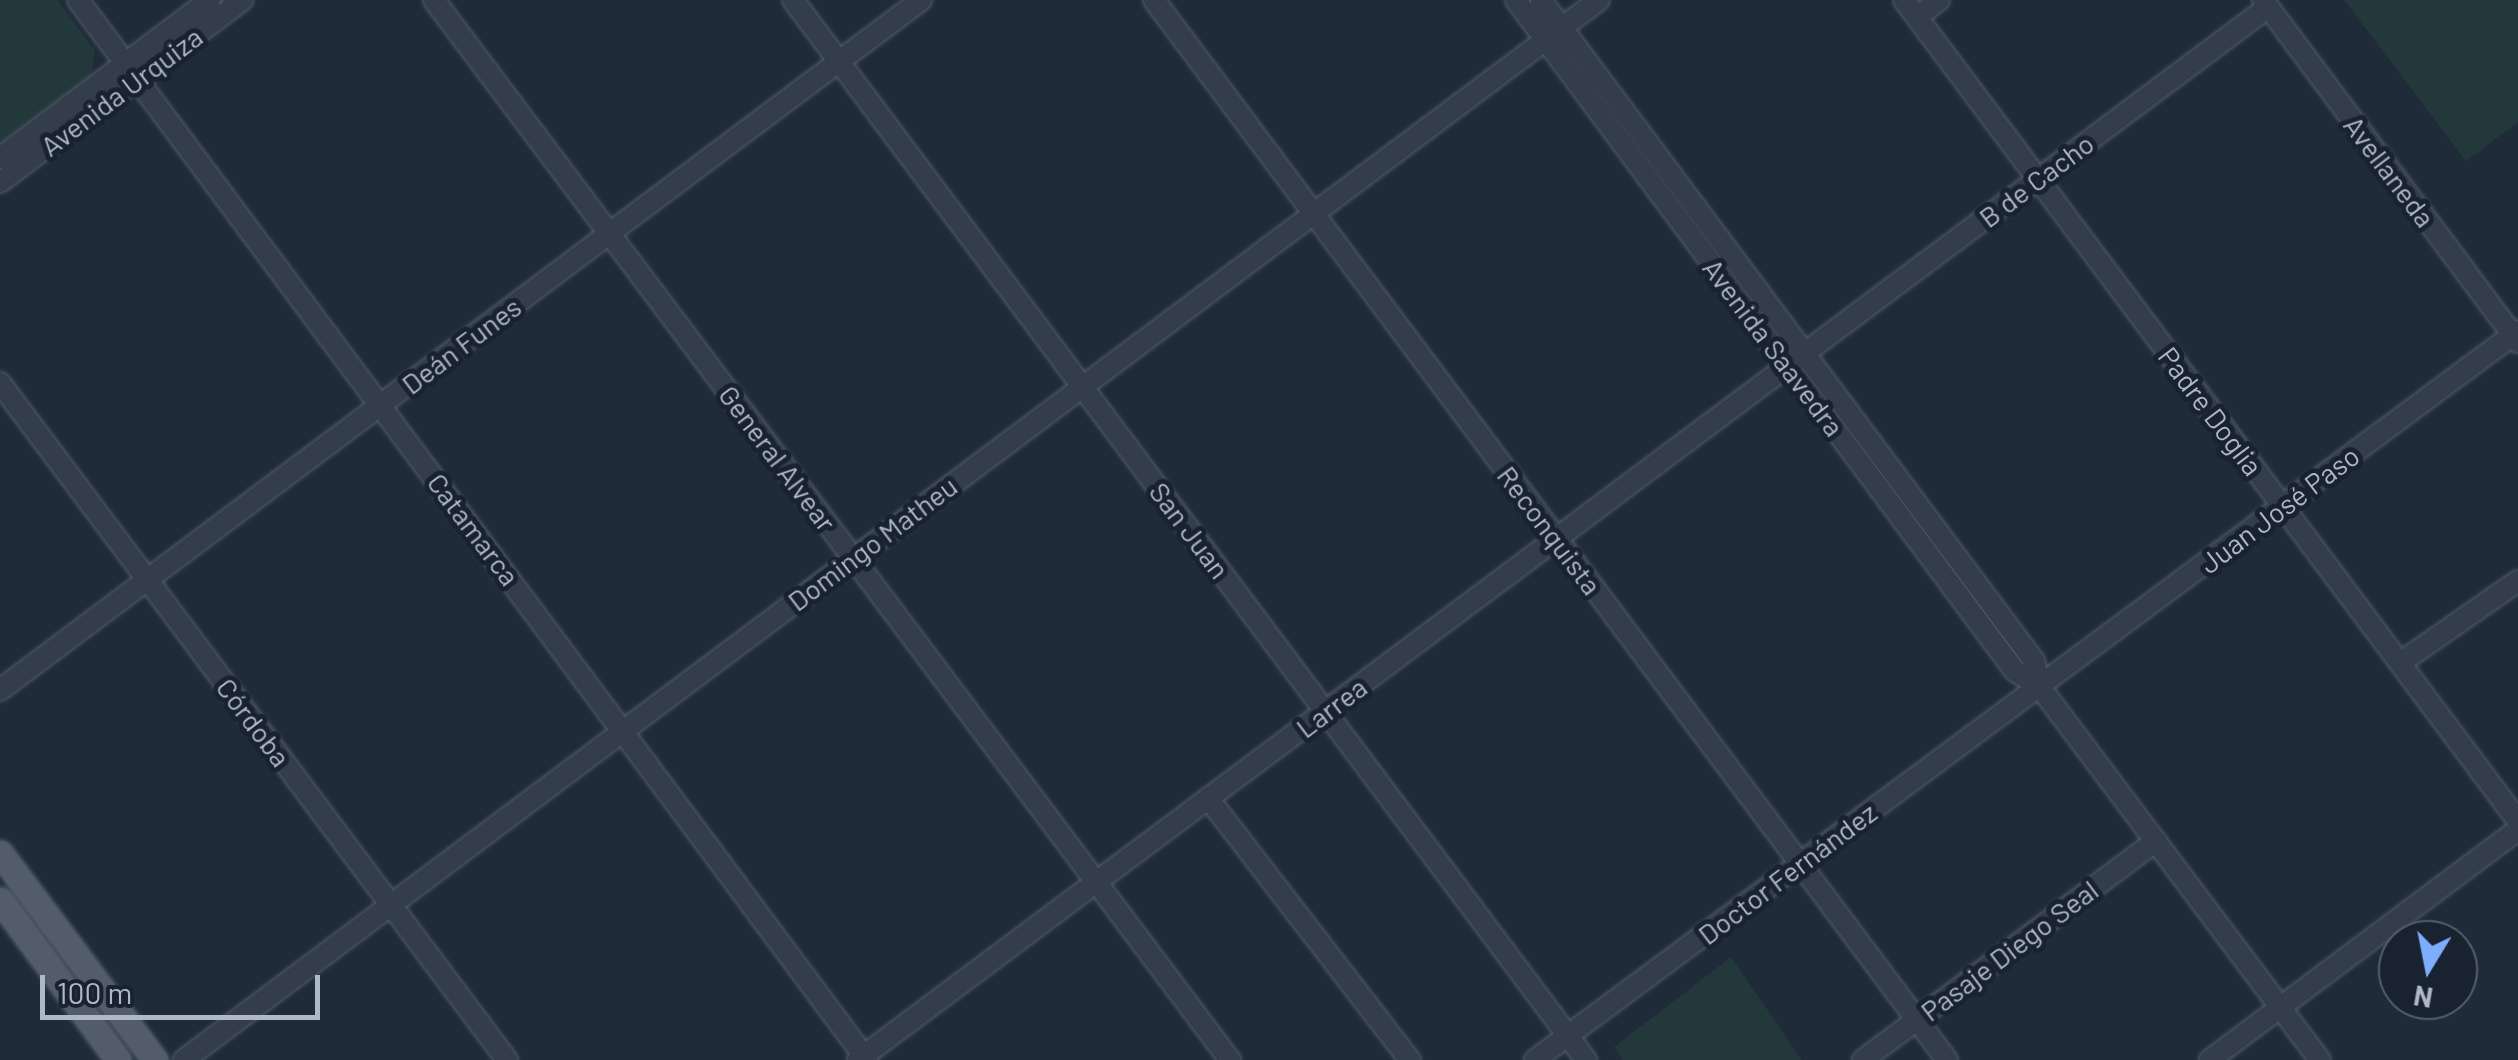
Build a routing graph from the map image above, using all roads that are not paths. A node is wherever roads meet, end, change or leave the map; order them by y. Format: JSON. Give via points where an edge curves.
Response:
{"nodes":[{"id":1,"x":78,"y":0,"type":"edge"},
{"id":2,"x":210,"y":0,"type":"edge"},
{"id":3,"x":242,"y":0,"type":"edge"},
{"id":4,"x":434,"y":0,"type":"edge"},
{"id":5,"x":793,"y":0,"type":"edge"},
{"id":6,"x":921,"y":0,"type":"edge"},
{"id":7,"x":1154,"y":0,"type":"edge"},
{"id":8,"x":1516,"y":0,"type":"edge"},
{"id":9,"x":1540,"y":0,"type":"edge"},
{"id":10,"x":1599,"y":0,"type":"edge"},
{"id":11,"x":1939,"y":0,"type":"edge"},
{"id":12,"x":2265,"y":4,"type":"edge"},
{"id":13,"x":1910,"y":8,"type":"edge"},
{"id":14,"x":1554,"y":34,"type":"junction"},
{"id":15,"x":839,"y":61,"type":"junction"},
{"id":16,"x":131,"y":71,"type":"junction"},
{"id":17,"x":0,"y":158,"type":"edge"},
{"id":18,"x":2038,"y":179,"type":"junction"},
{"id":19,"x":0,"y":182,"type":"edge"},
{"id":20,"x":1313,"y":213,"type":"junction"},
{"id":21,"x":610,"y":234,"type":"junction"},
{"id":22,"x":2516,"y":336,"type":"edge"},
{"id":23,"x":1796,"y":360,"type":"junction"},
{"id":24,"x":0,"y":383,"type":"edge"},
{"id":25,"x":1082,"y":386,"type":"junction"},
{"id":26,"x":381,"y":404,"type":"junction"},
{"id":27,"x":2282,"y":506,"type":"junction"},
{"id":28,"x":1556,"y":538,"type":"junction"},
{"id":29,"x":852,"y":558,"type":"junction"},
{"id":30,"x":147,"y":579,"type":"junction"},
{"id":31,"x":2518,"y":581,"type":"edge"},
{"id":32,"x":2400,"y":663,"type":"junction"},
{"id":33,"x":2039,"y":686,"type":"junction"},
{"id":34,"x":0,"y":690,"type":"edge"},
{"id":35,"x":1325,"y":711,"type":"junction"},
{"id":36,"x":624,"y":729,"type":"junction"},
{"id":37,"x":1208,"y":798,"type":"junction"},
{"id":38,"x":2518,"y":821,"type":"edge"},
{"id":39,"x":2518,"y":830,"type":"edge"},
{"id":40,"x":2156,"y":841,"type":"junction"},
{"id":41,"x":0,"y":853,"type":"edge"},
{"id":42,"x":1799,"y":864,"type":"junction"},
{"id":43,"x":1095,"y":883,"type":"junction"},
{"id":44,"x":0,"y":900,"type":"edge"},
{"id":45,"x":391,"y":904,"type":"junction"},
{"id":46,"x":2281,"y":1008,"type":"junction"},
{"id":47,"x":1916,"y":1020,"type":"junction"},
{"id":48,"x":1568,"y":1036,"type":"junction"},
{"id":49,"x":863,"y":1058,"type":"edge"},
{"id":50,"x":118,"y":1060,"type":"edge"},
{"id":51,"x":155,"y":1060,"type":"edge"},
{"id":52,"x":184,"y":1060,"type":"edge"},
{"id":53,"x":508,"y":1060,"type":"edge"},
{"id":54,"x":1230,"y":1060,"type":"edge"},
{"id":55,"x":1410,"y":1060,"type":"edge"},
{"id":56,"x":1535,"y":1060,"type":"edge"},
{"id":57,"x":1586,"y":1060,"type":"edge"},
{"id":58,"x":1862,"y":1060,"type":"edge"},
{"id":59,"x":1947,"y":1060,"type":"edge"},
{"id":60,"x":2210,"y":1060,"type":"edge"},
{"id":61,"x":2320,"y":1060,"type":"edge"}],
"edges":[{"from":1,"to":16,"type":"street","name":"Catamarca"},
{"from":2,"to":16,"type":"street","name":"Avenida Urquiza"},
{"from":3,"to":16,"type":"street","name":"Avenida Urquiza"},
{"from":4,"to":21,"type":"street","name":"General Alvear"},
{"from":5,"to":15,"type":"street","name":"San Juan"},
{"from":6,"to":15,"type":"street","name":"Deán Funes"},
{"from":7,"to":20,"type":"street","name":"Reconquista"},
{"from":8,"to":14,"type":"street","name":"Avenida Saavedra"},
{"from":9,"to":14,"type":"street","name":"Avenida Saavedra"},
{"from":10,"to":14,"type":"street","name":"Domingo Matheu"},
{"from":11,"to":13,"type":"street"},
{"from":12,"to":18,"type":"street","name":"B de Cacho"},
{"from":12,"to":22,"type":"street","name":"Avellaneda"},
{"from":13,"to":18,"type":"street","name":"Padre Doglia"},
{"from":14,"to":20,"type":"street","name":"Domingo Matheu"},
{"from":14,"to":23,"type":"street","name":"Avenida Saavedra"},
{"from":15,"to":21,"type":"street","name":"Deán Funes"},
{"from":15,"to":25,"type":"street","name":"San Juan"},
{"from":16,"to":17,"type":"street","name":"Avenida Urquiza"},
{"from":16,"to":19,"type":"street","name":"Avenida Urquiza"},
{"from":16,"to":26,"type":"street","name":"Catamarca"},
{"from":18,"to":23,"type":"street","name":"B de Cacho"},
{"from":18,"to":27,"type":"street","name":"Padre Doglia"},
{"from":20,"to":25,"type":"street","name":"Domingo Matheu"},
{"from":20,"to":28,"type":"street","name":"Reconquista"},
{"from":21,"to":26,"type":"street","name":"Deán Funes"},
{"from":21,"to":29,"type":"street","name":"General Alvear"},
{"from":22,"to":27,"type":"street","name":"Juan José Paso"},
{"from":23,"to":28,"type":"street","name":"Larrea"},
{"from":23,"to":33,"type":"street","name":"Avenida Saavedra","via":[[2015,671]]},
{"from":24,"to":30,"type":"street","name":"Córdoba"},
{"from":25,"to":29,"type":"street","name":"Domingo Matheu"},
{"from":25,"to":35,"type":"street","name":"San Juan"},
{"from":26,"to":30,"type":"street","name":"Deán Funes"},
{"from":26,"to":36,"type":"street","name":"Catamarca"},
{"from":27,"to":32,"type":"street","name":"Padre Doglia"},
{"from":27,"to":33,"type":"street","name":"Juan José Paso"},
{"from":28,"to":35,"type":"street","name":"Larrea"},
{"from":28,"to":42,"type":"street","name":"Reconquista"},
{"from":29,"to":36,"type":"street","name":"Domingo Matheu"},
{"from":29,"to":43,"type":"street","name":"General Alvear"},
{"from":30,"to":34,"type":"street","name":"Deán Funes"},
{"from":30,"to":45,"type":"street","name":"Córdoba"},
{"from":31,"to":32,"type":"street"},
{"from":32,"to":38,"type":"street","name":"Padre Doglia"},
{"from":33,"to":40,"type":"street","name":"Avenida Saavedra"},
{"from":33,"to":42,"type":"street","name":"Doctor Fernández"},
{"from":35,"to":37,"type":"street","name":"Larrea"},
{"from":35,"to":48,"type":"street","name":"San Juan"},
{"from":36,"to":45,"type":"street","name":"Domingo Matheu"},
{"from":36,"to":49,"type":"street","name":"Catamarca"},
{"from":37,"to":43,"type":"street","name":"Larrea"},
{"from":37,"to":55,"type":"street"},
{"from":39,"to":46,"type":"street"},
{"from":40,"to":46,"type":"street","name":"Avenida Saavedra"},
{"from":40,"to":47,"type":"street","name":"Pasaje Diego Seal"},
{"from":41,"to":51,"type":"main road"},
{"from":42,"to":47,"type":"street","name":"Reconquista"},
{"from":42,"to":48,"type":"street","name":"Doctor Fernández"},
{"from":43,"to":49,"type":"street","name":"Larrea"},
{"from":43,"to":54,"type":"street","name":"General Alvear"},
{"from":44,"to":50,"type":"main road"},
{"from":45,"to":52,"type":"street","name":"Domingo Matheu"},
{"from":45,"to":53,"type":"street","name":"Córdoba"},
{"from":46,"to":60,"type":"street"},
{"from":46,"to":61,"type":"street","name":"Avenida Saavedra"},
{"from":47,"to":58,"type":"street","name":"Pasaje Diego Seal"},
{"from":47,"to":59,"type":"street","name":"Reconquista"},
{"from":48,"to":56,"type":"street","name":"Doctor Fernández"},
{"from":48,"to":57,"type":"street","name":"San Juan"}]}
